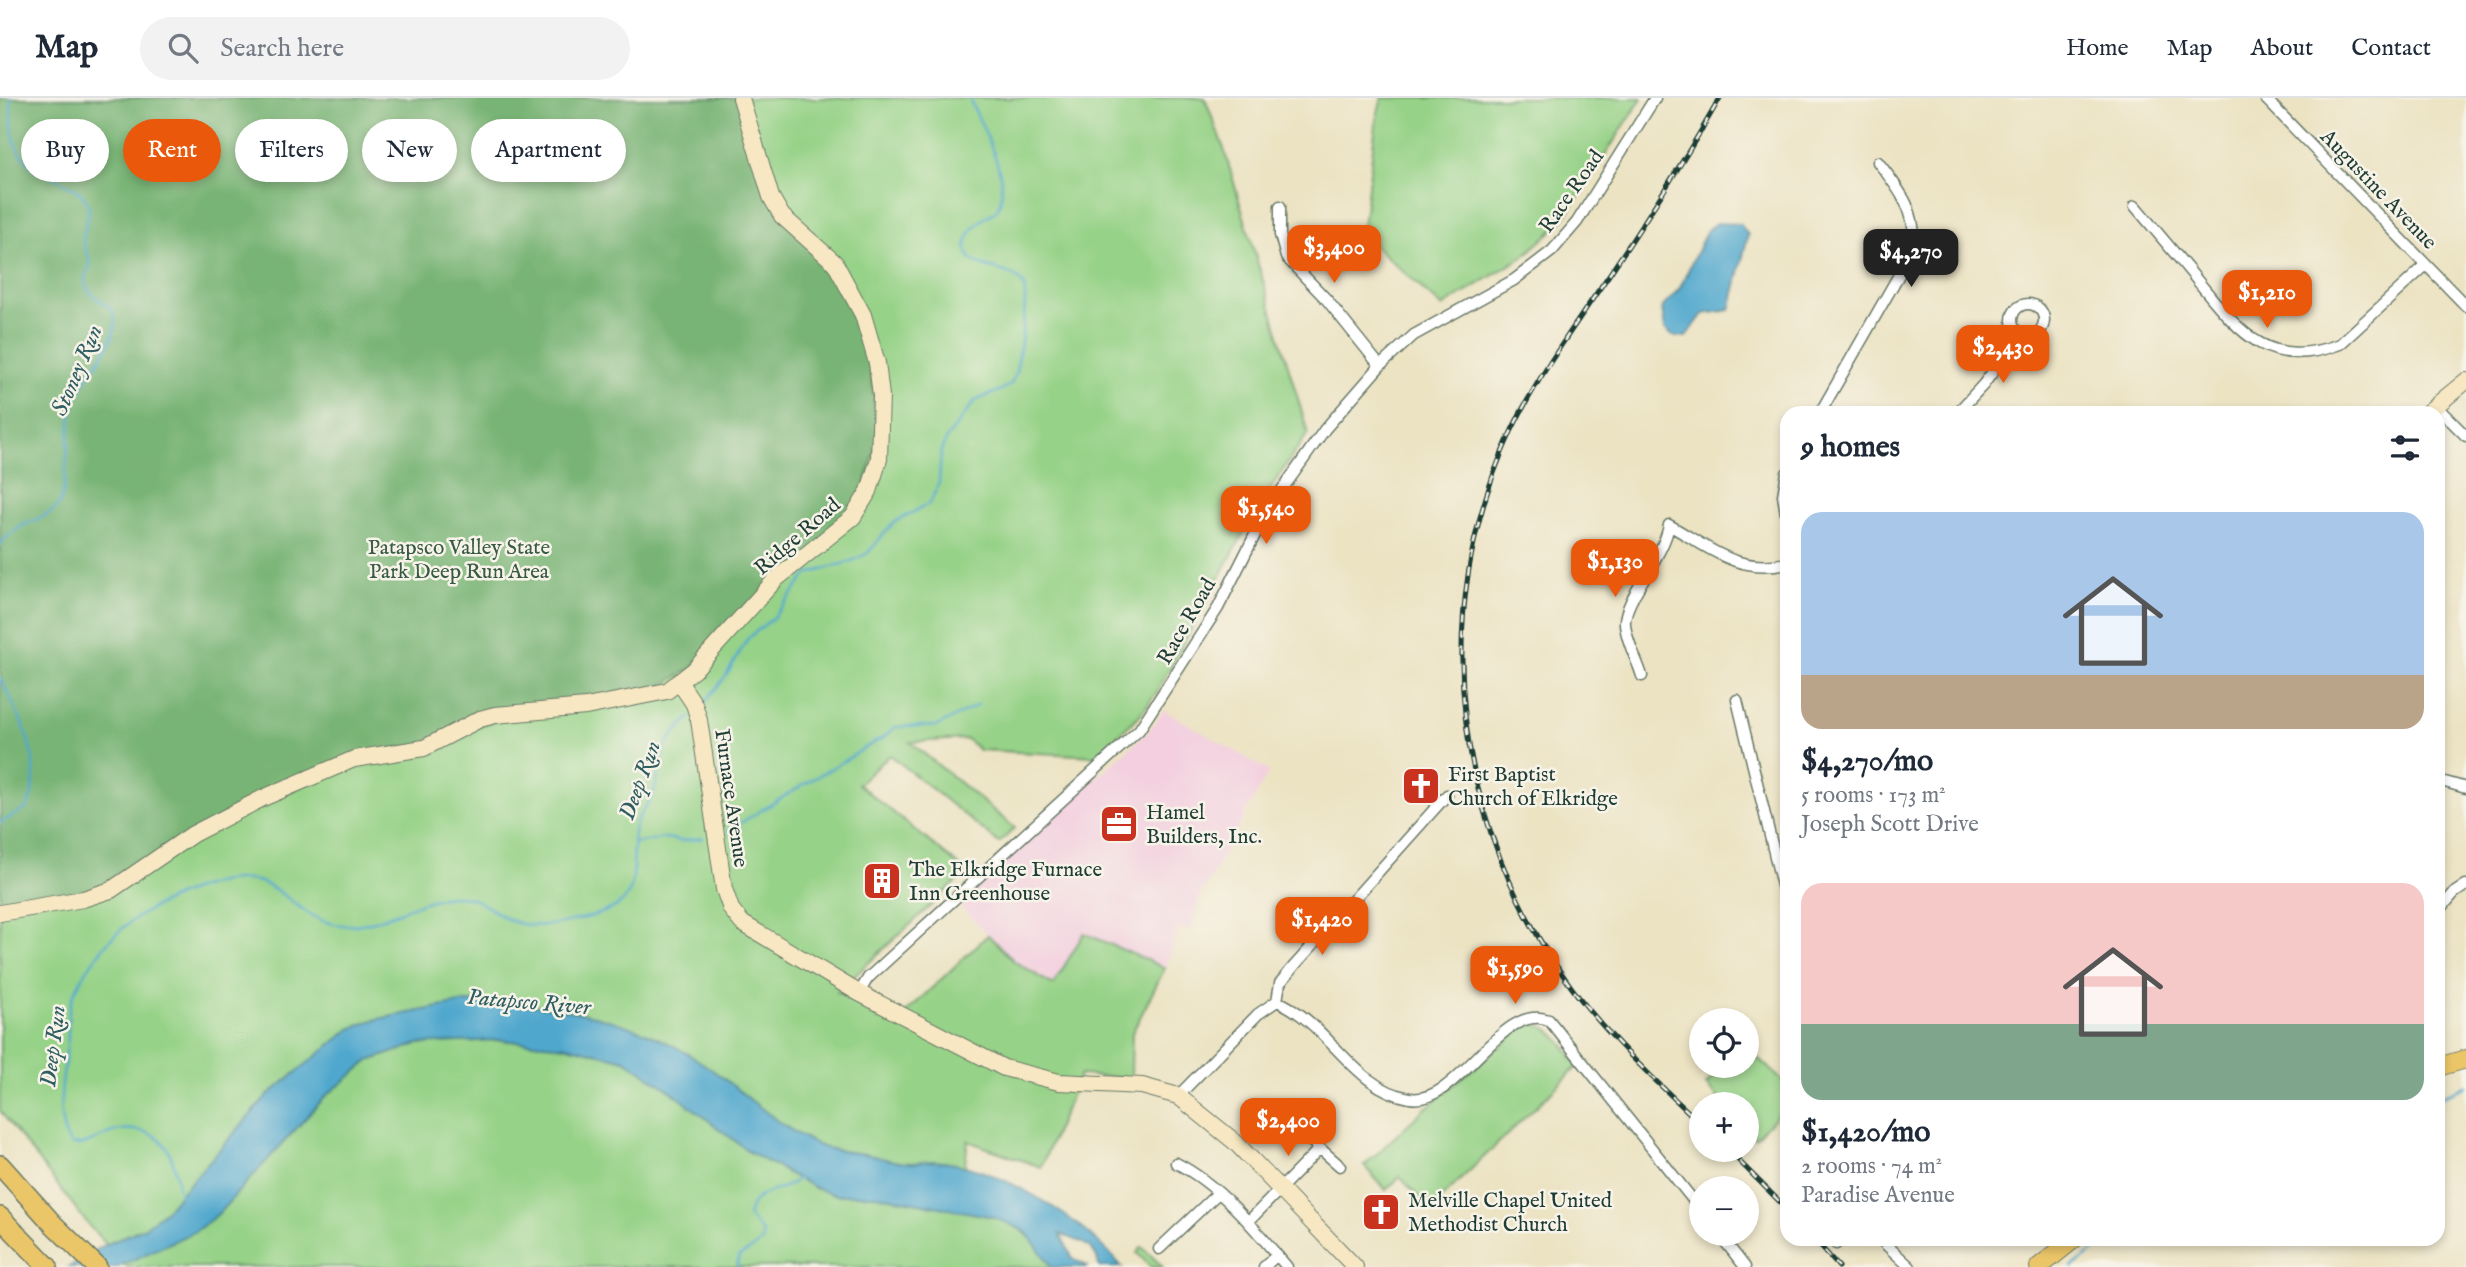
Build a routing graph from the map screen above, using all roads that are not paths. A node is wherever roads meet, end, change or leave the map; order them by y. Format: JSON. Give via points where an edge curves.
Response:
{"nodes":[{"id":1,"x":741,"y":98,"type":"edge"},
{"id":2,"x":1655,"y":98,"type":"edge"},
{"id":3,"x":2265,"y":98,"type":"edge"},
{"id":4,"x":1878,"y":162,"type":"dead end"},
{"id":5,"x":1280,"y":206,"type":"dead end"},
{"id":6,"x":2135,"y":206,"type":"dead end"},
{"id":7,"x":2426,"y":265,"type":"junction"},
{"id":8,"x":2466,"y":306,"type":"edge"},
{"id":9,"x":2021,"y":334,"type":"dead end"},
{"id":10,"x":1380,"y":366,"type":"junction"},
{"id":11,"x":2466,"y":382,"type":"edge"},
{"id":12,"x":1824,"y":406,"type":"edge"},
{"id":13,"x":1964,"y":406,"type":"edge"},
{"id":14,"x":2435,"y":406,"type":"edge"},
{"id":15,"x":2445,"y":420,"type":"edge"},
{"id":16,"x":2466,"y":436,"type":"edge"},
{"id":17,"x":1780,"y":564,"type":"edge"},
{"id":18,"x":1642,"y":676,"type":"dead end"},
{"id":19,"x":680,"y":684,"type":"junction"},
{"id":20,"x":1737,"y":699,"type":"dead end"},
{"id":21,"x":2445,"y":782,"type":"edge"},
{"id":22,"x":2466,"y":788,"type":"edge"},
{"id":23,"x":1447,"y":796,"type":"dead end"},
{"id":24,"x":1780,"y":877,"type":"edge"},
{"id":25,"x":2466,"y":886,"type":"edge"},
{"id":26,"x":2445,"y":904,"type":"edge"},
{"id":27,"x":0,"y":913,"type":"edge"},
{"id":28,"x":859,"y":993,"type":"junction"},
{"id":29,"x":1277,"y":1001,"type":"junction"},
{"id":30,"x":2466,"y":1059,"type":"edge"},
{"id":31,"x":2445,"y":1065,"type":"edge"},
{"id":32,"x":1178,"y":1096,"type":"junction"},
{"id":33,"x":1293,"y":1125,"type":"dead end"},
{"id":34,"x":1318,"y":1150,"type":"junction"},
{"id":35,"x":1176,"y":1163,"type":"dead end"},
{"id":36,"x":0,"y":1165,"type":"edge"},
{"id":37,"x":1340,"y":1166,"type":"dead end"},
{"id":38,"x":1281,"y":1188,"type":"junction"},
{"id":39,"x":1217,"y":1194,"type":"junction"},
{"id":40,"x":1689,"y":1195,"type":"edge"},
{"id":41,"x":0,"y":1217,"type":"edge"},
{"id":42,"x":1248,"y":1222,"type":"junction"},
{"id":43,"x":1728,"y":1246,"type":"edge"},
{"id":44,"x":1888,"y":1246,"type":"edge"},
{"id":45,"x":2065,"y":1246,"type":"edge"},
{"id":46,"x":1158,"y":1249,"type":"dead end"},
{"id":47,"x":1277,"y":1255,"type":"junction"},
{"id":48,"x":48,"y":1267,"type":"edge"},
{"id":49,"x":97,"y":1267,"type":"edge"},
{"id":50,"x":1264,"y":1267,"type":"edge"},
{"id":51,"x":1287,"y":1267,"type":"edge"},
{"id":52,"x":1355,"y":1267,"type":"edge"},
{"id":53,"x":1745,"y":1267,"type":"edge"},
{"id":54,"x":1910,"y":1267,"type":"edge"},
{"id":55,"x":2039,"y":1267,"type":"edge"}],
"edges":[{"from":1,"to":19,"type":"street","name":"Ridge Road","via":[[771,197],[782,216],[835,263],[863,315],[881,385],[878,458],[869,491],[853,517],[776,579]]},
{"from":2,"to":10,"type":"street","name":"Race Road","via":[[1577,222],[1552,251],[1514,280],[1432,323]]},
{"from":3,"to":7,"type":"street","name":"Augustine Avenue"},
{"from":4,"to":12,"type":"street","via":[[1912,213],[1915,240],[1912,253]]},
{"from":5,"to":10,"type":"street","via":[[1286,257]]},
{"from":6,"to":7,"type":"street","via":[[2237,329],[2269,349],[2285,353],[2323,351],[2340,344]]},
{"from":7,"to":8,"type":"street","name":"Augustine Avenue"},
{"from":9,"to":13,"type":"street"},
{"from":10,"to":28,"type":"street","name":"Race Road","via":[[1282,486],[1218,608],[1147,721],[868,978]]},
{"from":11,"to":14,"type":"street"},
{"from":15,"to":16,"type":"street"},
{"from":17,"to":18,"type":"street","via":[[1743,565],[1669,525],[1666,542],[1625,615],[1626,632]]},
{"from":19,"to":27,"type":"street","via":[[652,696],[495,715],[414,751],[338,764],[217,820],[111,890]]},
{"from":19,"to":28,"type":"street","name":"Furnace Avenue","via":[[697,712],[720,868],[731,909],[753,930]]},
{"from":20,"to":24,"type":"street"},
{"from":21,"to":22,"type":"street"},
{"from":23,"to":29,"type":"street","via":[[1294,965],[1280,983]]},
{"from":25,"to":26,"type":"street"},
{"from":28,"to":32,"type":"street","name":"Furnace Avenue","via":[[1020,1074],[1073,1084],[1142,1086]]},
{"from":29,"to":32,"type":"street","via":[[1258,1014]]},
{"from":29,"to":40,"type":"street","via":[[1306,1017],[1367,1077],[1414,1098],[1439,1090],[1519,1022],[1536,1016],[1549,1020]]},
{"from":30,"to":31,"type":"main road"},
{"from":32,"to":38,"type":"street","name":"Furnace Avenue","via":[[1220,1128]]},
{"from":33,"to":34,"type":"street"},
{"from":34,"to":37,"type":"street"},
{"from":34,"to":38,"type":"street"},
{"from":35,"to":39,"type":"street","via":[[1193,1171]]},
{"from":36,"to":49,"type":"highway"},
{"from":38,"to":42,"type":"street"},
{"from":38,"to":52,"type":"street","name":"Furnace Avenue"},
{"from":39,"to":42,"type":"street"},
{"from":39,"to":46,"type":"street"},
{"from":41,"to":48,"type":"highway"},
{"from":42,"to":47,"type":"street"},
{"from":43,"to":53,"type":"street"},
{"from":44,"to":54,"type":"street"},
{"from":45,"to":55,"type":"main road"},
{"from":47,"to":50,"type":"street"},
{"from":47,"to":51,"type":"street"}]}
